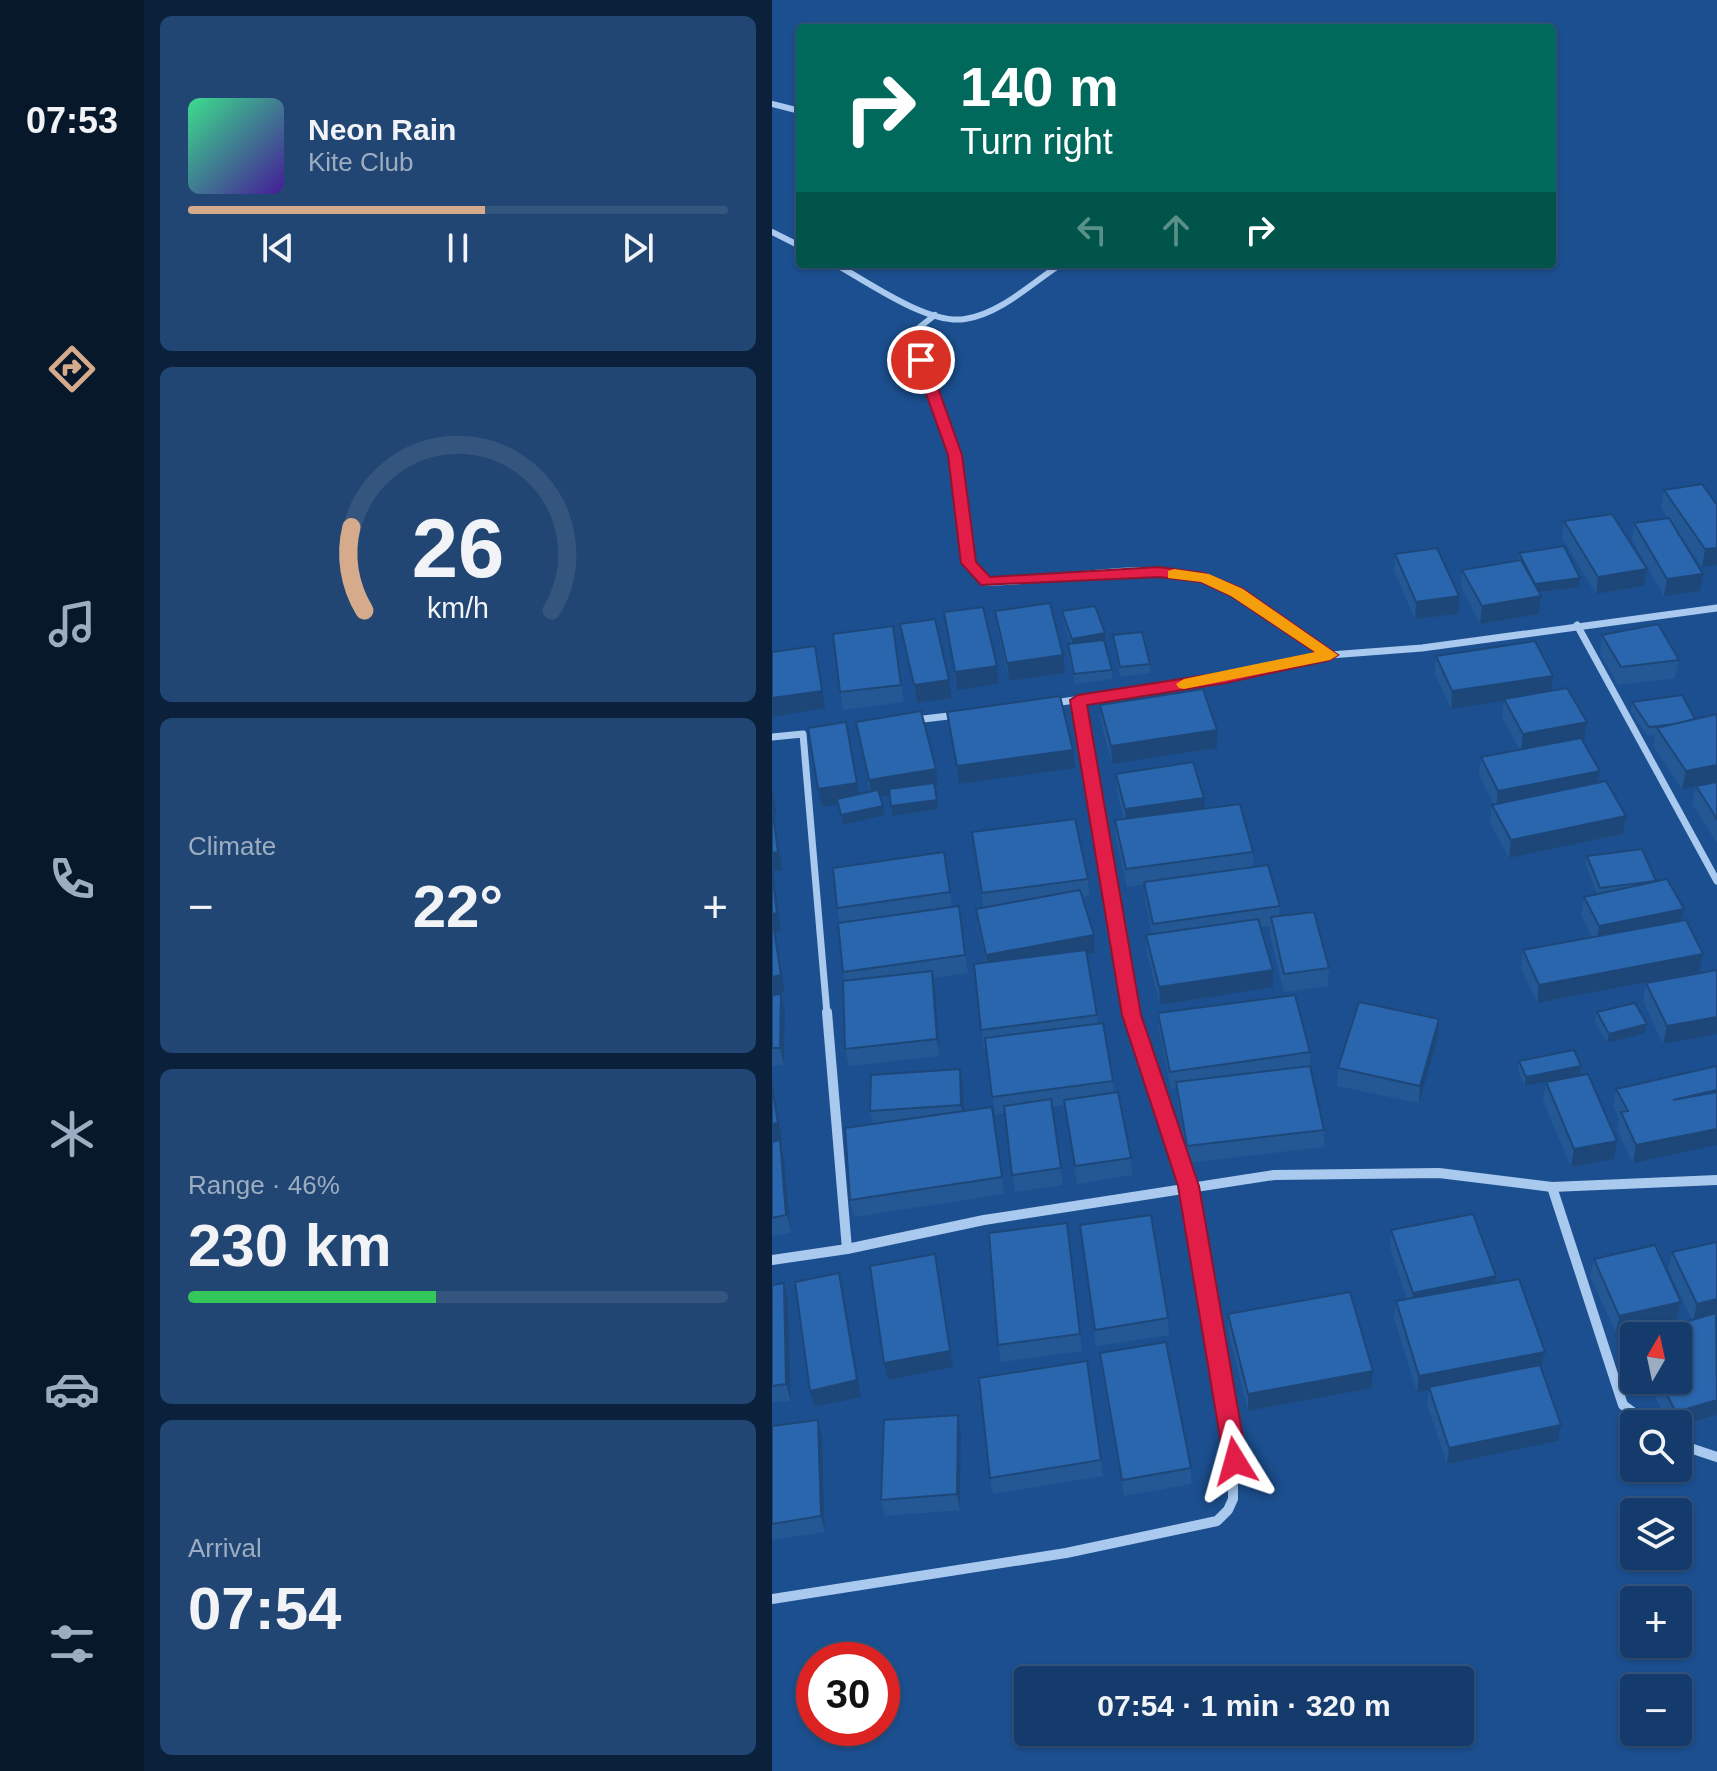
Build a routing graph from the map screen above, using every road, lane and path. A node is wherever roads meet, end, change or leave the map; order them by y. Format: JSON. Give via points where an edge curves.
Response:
{"nodes":[{"id":1,"x":772,"y":104,"type":"edge"},
{"id":2,"x":796,"y":110,"type":"edge"},
{"id":3,"x":772,"y":232,"type":"edge"},
{"id":4,"x":796,"y":244,"type":"edge"},
{"id":5,"x":843,"y":268,"type":"edge"},
{"id":6,"x":1054,"y":268,"type":"edge"},
{"id":7,"x":935,"y":315,"type":"junction"},
{"id":8,"x":1717,"y":608,"type":"edge"},
{"id":9,"x":1577,"y":625,"type":"junction"},
{"id":10,"x":1330,"y":655,"type":"junction"},
{"id":11,"x":1078,"y":700,"type":"junction"},
{"id":12,"x":1048,"y":704,"type":"edge"},
{"id":13,"x":971,"y":713,"type":"edge"},
{"id":14,"x":910,"y":721,"type":"edge"},
{"id":15,"x":818,"y":732,"type":"edge"},
{"id":16,"x":803,"y":734,"type":"junction"},
{"id":17,"x":772,"y":737,"type":"edge"},
{"id":18,"x":1717,"y":881,"type":"edge"},
{"id":19,"x":1717,"y":1180,"type":"edge"},
{"id":20,"x":1189,"y":1186,"type":"junction"},
{"id":21,"x":1552,"y":1187,"type":"junction"},
{"id":22,"x":847,"y":1249,"type":"junction"},
{"id":23,"x":772,"y":1260,"type":"edge"},
{"id":24,"x":1630,"y":1410,"type":"edge"},
{"id":25,"x":1692,"y":1449,"type":"edge"},
{"id":26,"x":1717,"y":1457,"type":"edge"},
{"id":27,"x":772,"y":1599,"type":"edge"}],
"edges":[{"from":1,"to":2,"type":"street"},
{"from":3,"to":4,"type":"street"},
{"from":5,"to":7,"type":"street"},
{"from":6,"to":7,"type":"street","via":[[981,313],[961,320]]},
{"from":7,"to":10,"type":"street","via":[[907,337],[921,360],[955,455],[969,563],[986,582],[1159,572],[1204,578],[1237,592]]},
{"from":8,"to":9,"type":"street"},
{"from":9,"to":10,"type":"street","via":[[1422,648]]},
{"from":9,"to":18,"type":"street"},
{"from":10,"to":11,"type":"street","via":[[1226,678]]},
{"from":11,"to":12,"type":"street"},
{"from":11,"to":20,"type":"street","via":[[1132,1015]]},
{"from":13,"to":14,"type":"street"},
{"from":15,"to":16,"type":"street"},
{"from":16,"to":17,"type":"street"},
{"from":16,"to":22,"type":"street"},
{"from":19,"to":21,"type":"street"},
{"from":20,"to":21,"type":"street","via":[[1274,1175],[1391,1172]]},
{"from":20,"to":22,"type":"street"},
{"from":20,"to":27,"type":"street","via":[[1233,1442],[1233,1499],[1217,1521],[1066,1553]]},
{"from":21,"to":24,"type":"street","via":[[1623,1405]]},
{"from":22,"to":23,"type":"street"},
{"from":25,"to":26,"type":"street"}]}
